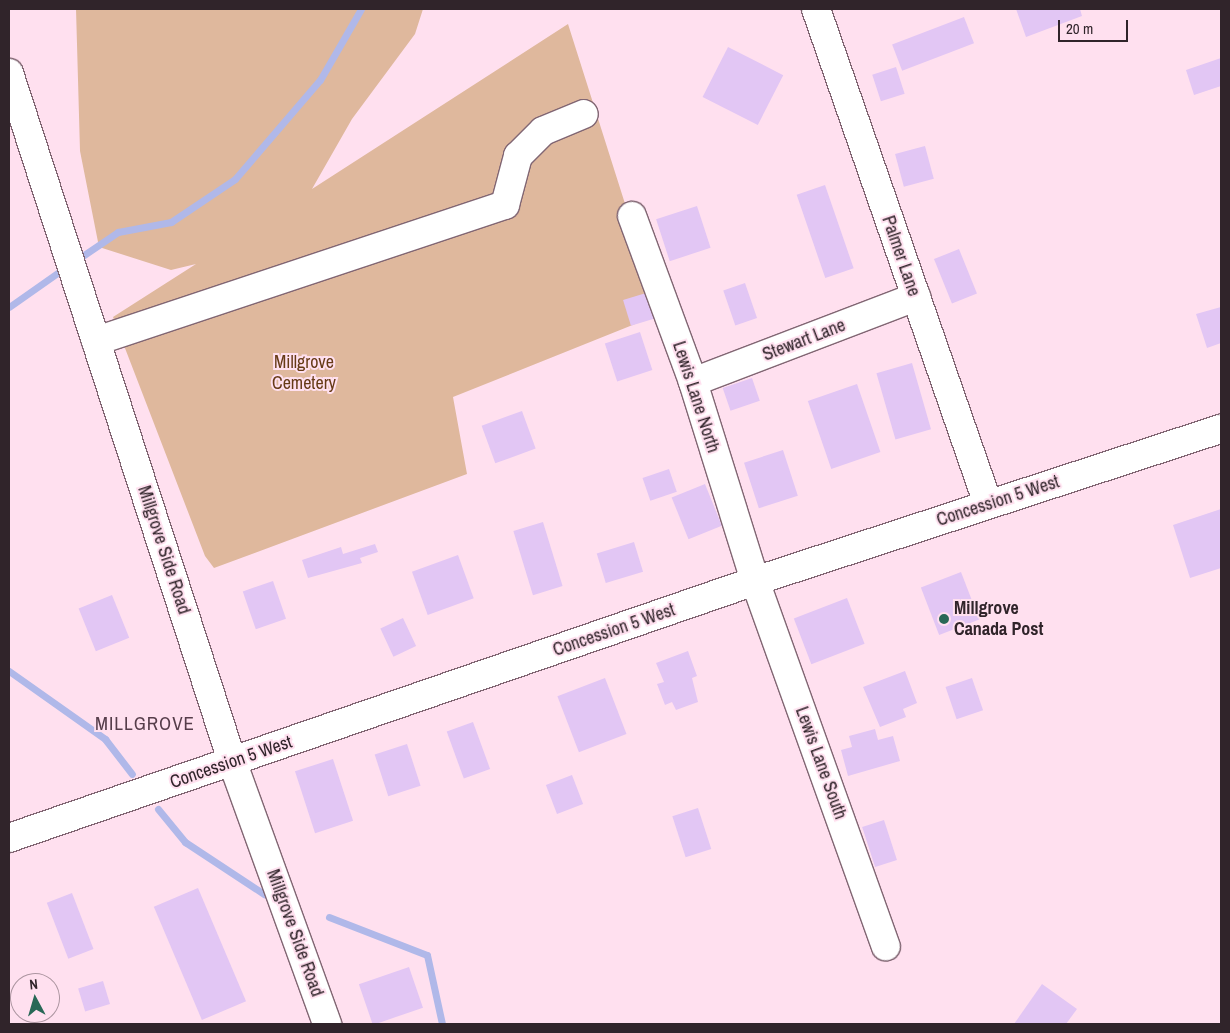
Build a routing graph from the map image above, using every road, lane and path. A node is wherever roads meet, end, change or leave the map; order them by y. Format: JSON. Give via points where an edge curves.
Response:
{"nodes":[{"id":1,"x":816,"y":9,"type":"edge"},
{"id":2,"x":9,"y":73,"type":"edge"},
{"id":3,"x":584,"y":114,"type":"dead end"},
{"id":4,"x":632,"y":216,"type":"dead end"},
{"id":5,"x":916,"y":297,"type":"junction"},
{"id":6,"x":96,"y":341,"type":"junction"},
{"id":7,"x":693,"y":382,"type":"junction"},
{"id":8,"x":1221,"y":429,"type":"edge"},
{"id":9,"x":988,"y":504,"type":"junction"},
{"id":10,"x":755,"y":581,"type":"junction"},
{"id":11,"x":232,"y":761,"type":"junction"},
{"id":12,"x":9,"y":838,"type":"edge"},
{"id":13,"x":886,"y":946,"type":"dead end"},
{"id":14,"x":327,"y":1024,"type":"edge"}],
"edges":[{"from":1,"to":5,"type":"main road","name":"Palmer Lane"},
{"from":2,"to":6,"type":"main road","name":"Millgrove Side Road"},
{"from":3,"to":6,"type":"main road","via":[[543,130],[518,156],[505,205]]},
{"from":4,"to":7,"type":"main road","name":"Lewis Lane North"},
{"from":5,"to":7,"type":"main road","name":"Stewart Lane"},
{"from":5,"to":9,"type":"main road","name":"Palmer Lane"},
{"from":6,"to":11,"type":"main road","name":"Millgrove Side Road"},
{"from":7,"to":10,"type":"main road","name":"Lewis Lane North"},
{"from":8,"to":9,"type":"main road","name":"Concession 5 West"},
{"from":9,"to":10,"type":"main road","name":"Concession 5 West"},
{"from":10,"to":11,"type":"main road","name":"Concession 5 West"},
{"from":10,"to":13,"type":"main road","name":"Lewis Lane South"},
{"from":11,"to":12,"type":"main road","name":"Concession 5 West"},
{"from":11,"to":14,"type":"main road","name":"Millgrove Side Road"}]}
